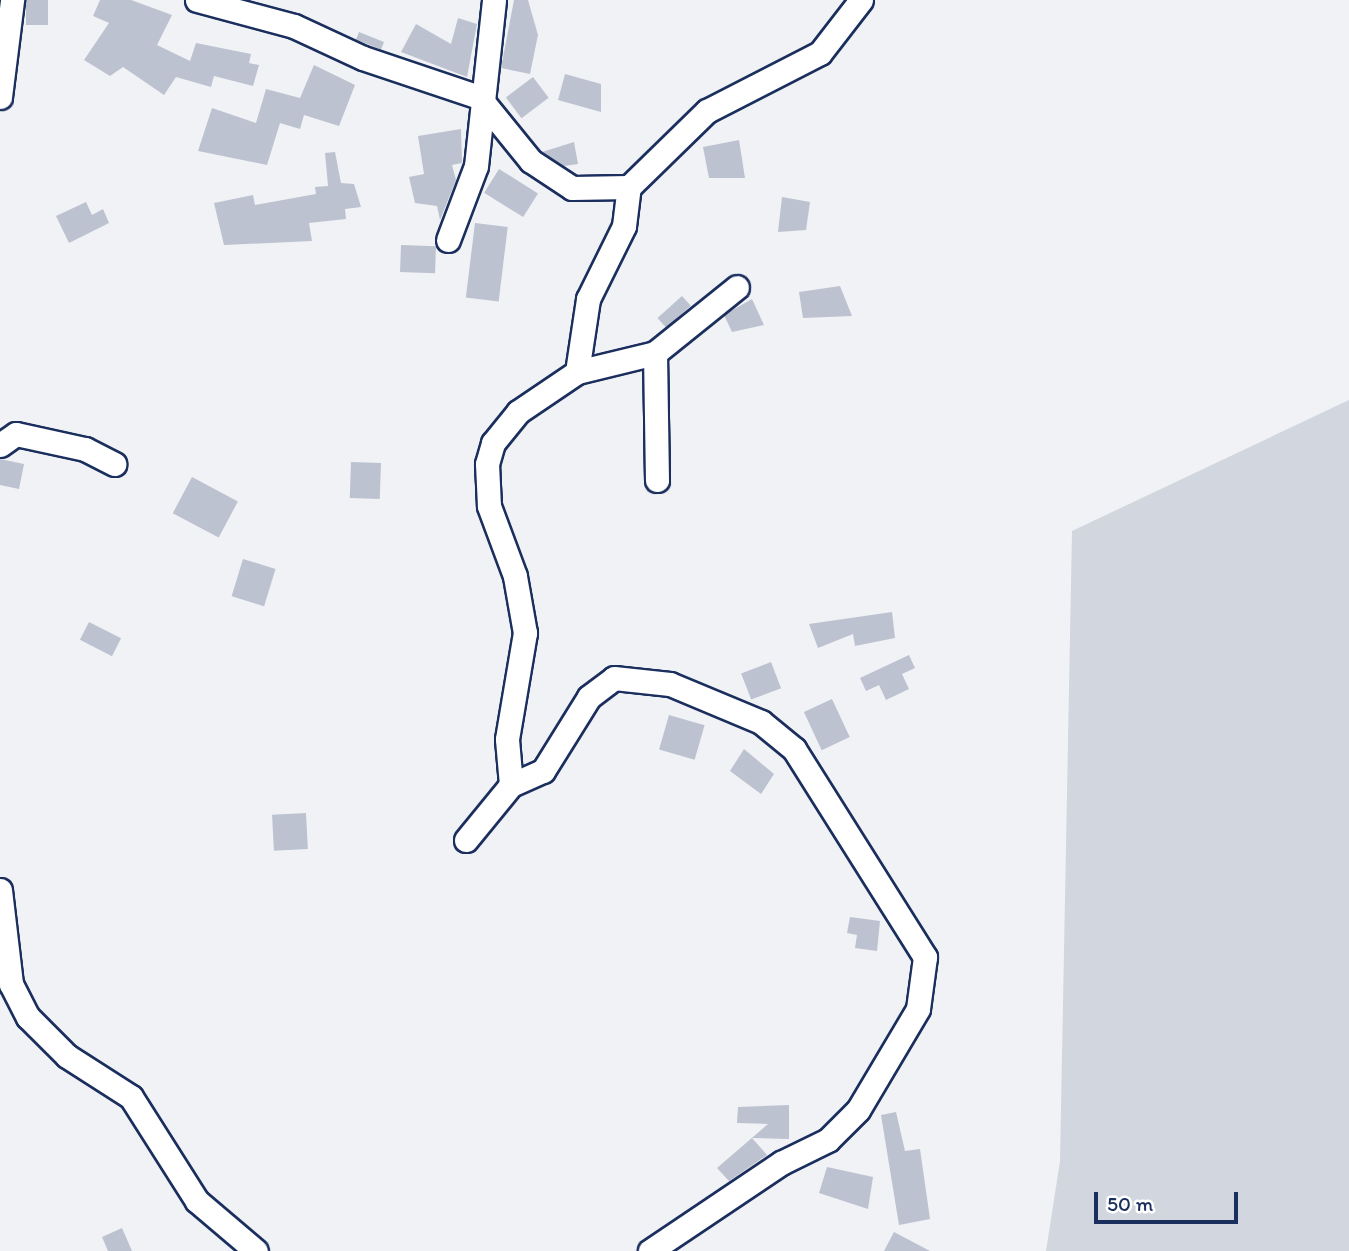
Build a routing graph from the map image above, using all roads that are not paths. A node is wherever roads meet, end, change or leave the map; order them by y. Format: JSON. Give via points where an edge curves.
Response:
{"nodes":[{"id":1,"x":12,"y":0,"type":"edge"},
{"id":2,"x":197,"y":0,"type":"edge"},
{"id":3,"x":494,"y":0,"type":"edge"},
{"id":4,"x":861,"y":0,"type":"edge"},
{"id":5,"x":0,"y":97,"type":"edge"},
{"id":6,"x":479,"y":97,"type":"junction"},
{"id":7,"x":629,"y":187,"type":"junction"},
{"id":8,"x":448,"y":240,"type":"dead end"},
{"id":9,"x":737,"y":287,"type":"dead end"},
{"id":10,"x":655,"y":353,"type":"junction"},
{"id":11,"x":577,"y":372,"type":"junction"},
{"id":12,"x":0,"y":446,"type":"edge"},
{"id":13,"x":114,"y":464,"type":"dead end"},
{"id":14,"x":657,"y":480,"type":"dead end"},
{"id":15,"x":511,"y":785,"type":"junction"},
{"id":16,"x":466,"y":839,"type":"dead end"},
{"id":17,"x":0,"y":890,"type":"edge"},
{"id":18,"x":256,"y":1251,"type":"edge"},
{"id":19,"x":650,"y":1251,"type":"edge"}],
"edges":[{"from":1,"to":5,"type":"street"},
{"from":2,"to":6,"type":"street","via":[[294,26],[363,58]]},
{"from":3,"to":6,"type":"street"},
{"from":4,"to":7,"type":"street","via":[[820,53],[708,111]]},
{"from":6,"to":7,"type":"street","via":[[547,177],[572,188]]},
{"from":6,"to":8,"type":"street","via":[[475,166]]},
{"from":7,"to":11,"type":"street","via":[[624,226],[588,299]]},
{"from":9,"to":10,"type":"street"},
{"from":10,"to":11,"type":"street"},
{"from":10,"to":14,"type":"street"},
{"from":11,"to":15,"type":"street","via":[[518,412],[486,464],[489,506],[515,576],[525,633],[506,739]]},
{"from":12,"to":13,"type":"street","via":[[16,434],[85,449]]},
{"from":15,"to":16,"type":"street"},
{"from":15,"to":19,"type":"street","via":[[543,771],[589,696],[614,678],[635,675],[704,698],[761,722],[794,749],[925,957],[918,1009],[858,1110],[828,1140],[782,1163]]},
{"from":17,"to":18,"type":"street","via":[[11,984],[28,1017],[67,1056],[131,1097],[197,1201]]}]}
